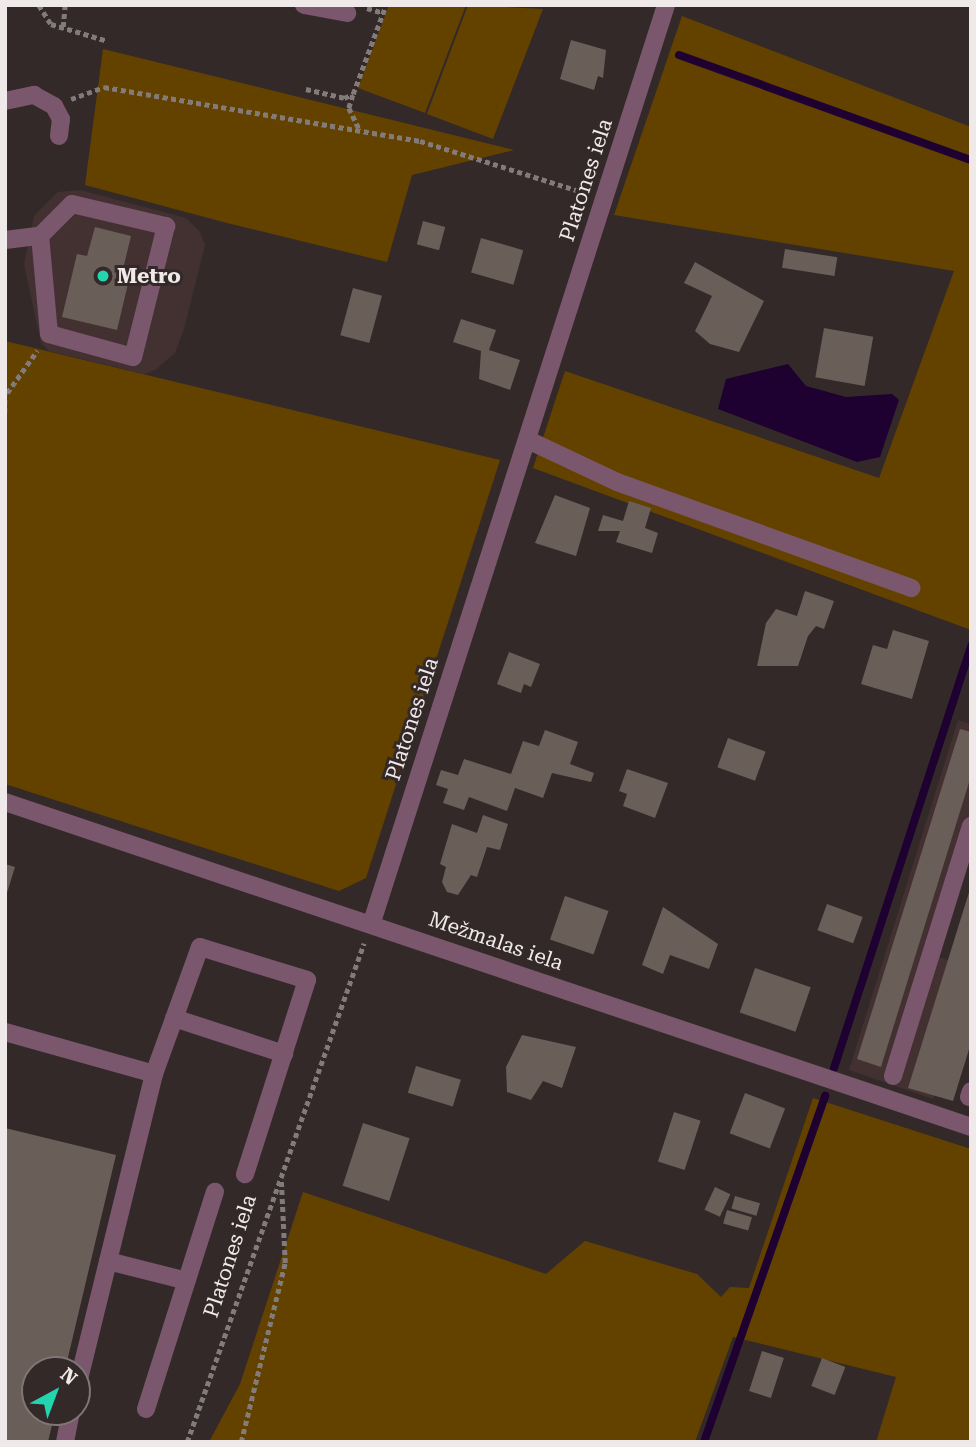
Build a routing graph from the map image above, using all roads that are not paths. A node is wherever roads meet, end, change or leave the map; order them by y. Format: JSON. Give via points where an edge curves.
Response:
{"nodes":[{"id":1,"x":304,"y":5,"type":"edge"},
{"id":2,"x":666,"y":5,"type":"edge"},
{"id":3,"x":347,"y":13,"type":"dead end"},
{"id":4,"x":9,"y":96,"type":"edge"},
{"id":5,"x":59,"y":136,"type":"dead end"},
{"id":6,"x":10,"y":235,"type":"edge"},
{"id":7,"x":40,"y":236,"type":"junction"},
{"id":8,"x":530,"y":440,"type":"junction"},
{"id":9,"x":911,"y":588,"type":"dead end"},
{"id":10,"x":5,"y":802,"type":"edge"},
{"id":11,"x":971,"y":826,"type":"edge"},
{"id":12,"x":372,"y":922,"type":"junction"},
{"id":13,"x":174,"y":1018,"type":"junction"},
{"id":14,"x":5,"y":1032,"type":"edge"},
{"id":15,"x":284,"y":1054,"type":"junction"},
{"id":16,"x":154,"y":1074,"type":"junction"},
{"id":17,"x":894,"y":1076,"type":"dead end"},
{"id":18,"x":971,"y":1127,"type":"edge"},
{"id":19,"x":245,"y":1174,"type":"dead end"},
{"id":20,"x":215,"y":1192,"type":"dead end"},
{"id":21,"x":108,"y":1261,"type":"junction"},
{"id":22,"x":187,"y":1281,"type":"junction"},
{"id":23,"x":85,"y":1356,"type":"edge"},
{"id":24,"x":146,"y":1409,"type":"dead end"}],
"edges":[{"from":1,"to":3,"type":"street"},
{"from":2,"to":8,"type":"street","name":"Platones iela"},
{"from":4,"to":5,"type":"street","via":[[34,95],[54,106]]},
{"from":6,"to":7,"type":"street"},
{"from":7,"to":7,"type":"street","via":[[49,334],[134,357],[166,226],[72,204]]},
{"from":8,"to":9,"type":"street","via":[[654,497]]},
{"from":8,"to":12,"type":"street","name":"Platones iela"},
{"from":10,"to":12,"type":"street","name":"Mežmalas iela"},
{"from":11,"to":17,"type":"street"},
{"from":12,"to":18,"type":"street","name":"Mežmalas iela"},
{"from":13,"to":15,"type":"street"},
{"from":13,"to":15,"type":"street","via":[[200,947],[307,980]]},
{"from":13,"to":16,"type":"street"},
{"from":14,"to":16,"type":"street"},
{"from":15,"to":19,"type":"street"},
{"from":16,"to":21,"type":"street"},
{"from":20,"to":22,"type":"street"},
{"from":21,"to":22,"type":"street"},
{"from":21,"to":23,"type":"street"},
{"from":22,"to":24,"type":"street"}]}
